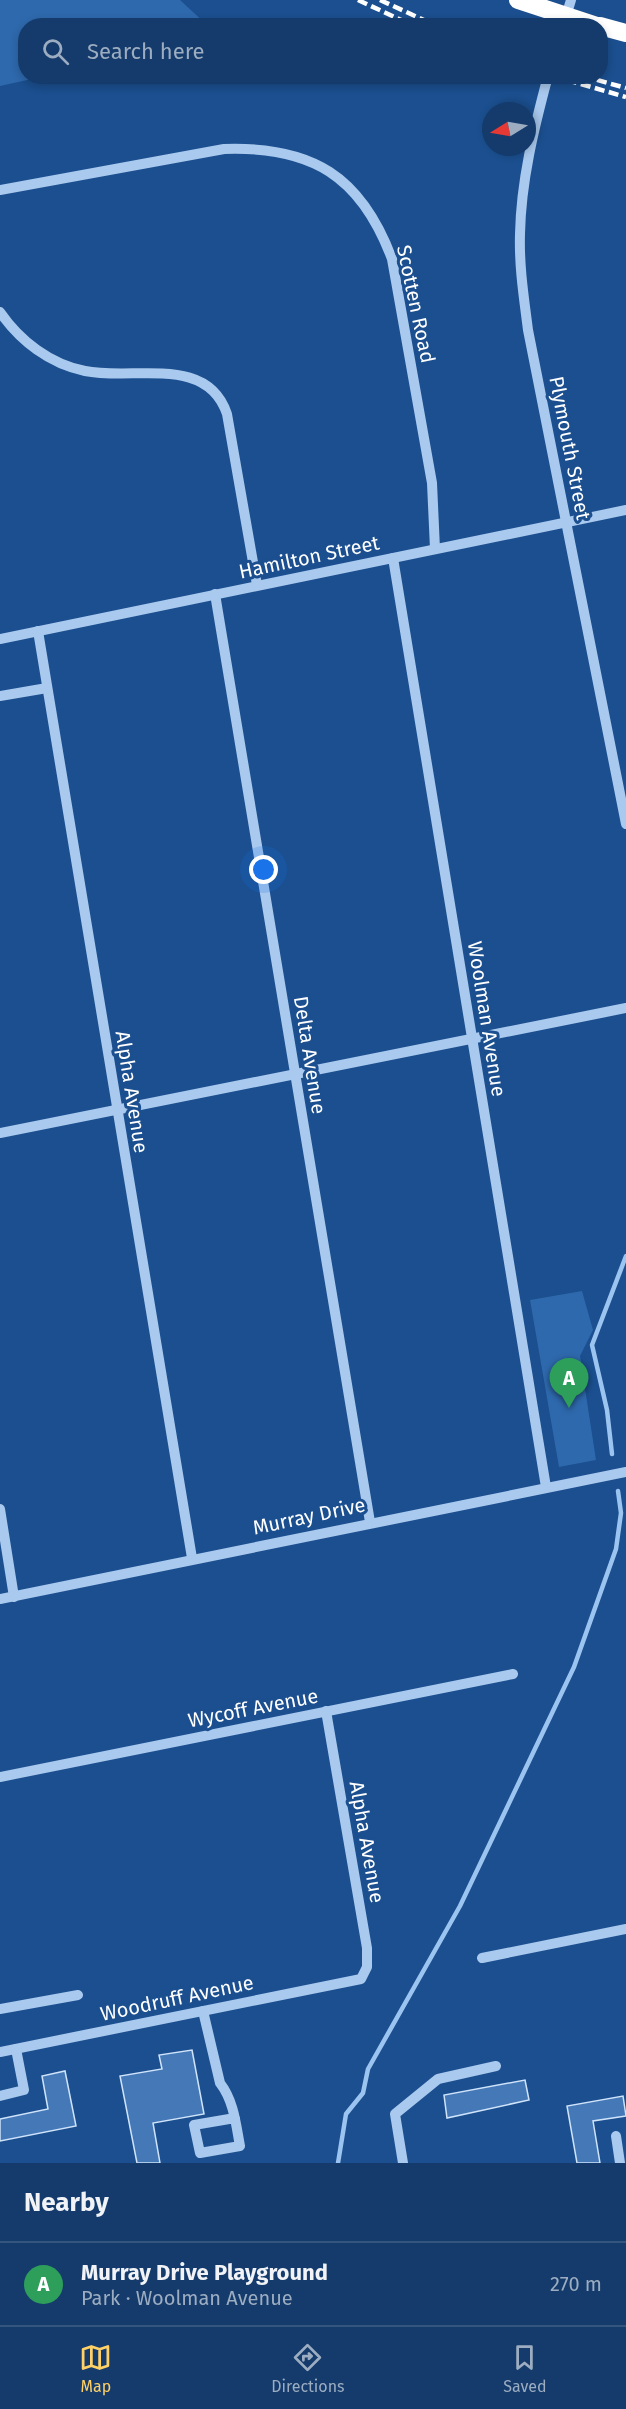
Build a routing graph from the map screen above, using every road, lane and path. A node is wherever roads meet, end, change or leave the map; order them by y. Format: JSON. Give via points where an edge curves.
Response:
{"nodes":[{"id":1,"x":518,"y":0,"type":"edge"},
{"id":2,"x":566,"y":14,"type":"edge"},
{"id":3,"x":608,"y":28,"type":"edge"},
{"id":4,"x":626,"y":33,"type":"edge"},
{"id":5,"x":546,"y":84,"type":"edge"},
{"id":6,"x":0,"y":190,"type":"edge"},
{"id":7,"x":0,"y":312,"type":"edge"},
{"id":8,"x":626,"y":510,"type":"edge"},
{"id":9,"x":566,"y":522,"type":"junction"},
{"id":10,"x":435,"y":549,"type":"junction"},
{"id":11,"x":393,"y":558,"type":"junction"},
{"id":12,"x":257,"y":585,"type":"junction"},
{"id":13,"x":215,"y":594,"type":"junction"},
{"id":14,"x":38,"y":631,"type":"junction"},
{"id":15,"x":0,"y":639,"type":"edge"},
{"id":16,"x":47,"y":688,"type":"junction"},
{"id":17,"x":0,"y":696,"type":"edge"},
{"id":18,"x":626,"y":825,"type":"edge"},
{"id":19,"x":626,"y":1008,"type":"edge"},
{"id":20,"x":472,"y":1039,"type":"junction"},
{"id":21,"x":295,"y":1074,"type":"junction"},
{"id":22,"x":117,"y":1110,"type":"junction"},
{"id":23,"x":0,"y":1133,"type":"edge"},
{"id":24,"x":626,"y":1472,"type":"edge"},
{"id":25,"x":546,"y":1487,"type":"junction"},
{"id":26,"x":0,"y":1509,"type":"edge"},
{"id":27,"x":370,"y":1522,"type":"junction"},
{"id":28,"x":192,"y":1558,"type":"junction"},
{"id":29,"x":14,"y":1596,"type":"junction"},
{"id":30,"x":0,"y":1599,"type":"edge"},
{"id":31,"x":513,"y":1674,"type":"dead end"},
{"id":32,"x":326,"y":1711,"type":"junction"},
{"id":33,"x":0,"y":1777,"type":"edge"},
{"id":34,"x":626,"y":1929,"type":"edge"},
{"id":35,"x":482,"y":1958,"type":"dead end"},
{"id":36,"x":361,"y":1979,"type":"joint"},
{"id":37,"x":78,"y":1995,"type":"dead end"},
{"id":38,"x":0,"y":2009,"type":"edge"},
{"id":39,"x":203,"y":2011,"type":"junction"},
{"id":40,"x":16,"y":2049,"type":"junction"},
{"id":41,"x":0,"y":2052,"type":"edge"},
{"id":42,"x":496,"y":2066,"type":"dead end"},
{"id":43,"x":0,"y":2096,"type":"edge"},
{"id":44,"x":235,"y":2118,"type":"junction"},
{"id":45,"x":616,"y":2136,"type":"dead end"},
{"id":46,"x":403,"y":2163,"type":"edge"},
{"id":47,"x":620,"y":2163,"type":"edge"}],
"edges":[{"from":1,"to":2,"type":"highway"},
{"from":3,"to":4,"type":"highway"},
{"from":5,"to":9,"type":"street","name":"Plymouth Street","via":[[526,169],[520,273]]},
{"from":6,"to":10,"type":"street","name":"Scotten Road","via":[[224,149],[255,148],[306,159],[329,171],[353,191],[381,230],[392,259],[432,483]]},
{"from":7,"to":12,"type":"street","via":[[25,341],[63,364],[86,371],[188,376],[205,382],[221,397]]},
{"from":8,"to":9,"type":"street","name":"Hamilton Street"},
{"from":9,"to":10,"type":"street","name":"Hamilton Street"},
{"from":9,"to":18,"type":"street","name":"Plymouth Street"},
{"from":10,"to":11,"type":"street","name":"Hamilton Street"},
{"from":11,"to":12,"type":"street","name":"Hamilton Street"},
{"from":11,"to":20,"type":"street","name":"Woolman Avenue"},
{"from":12,"to":13,"type":"street","name":"Hamilton Street"},
{"from":13,"to":14,"type":"street","name":"Hamilton Street"},
{"from":13,"to":21,"type":"street","name":"Delta Avenue"},
{"from":14,"to":15,"type":"street","name":"Hamilton Street"},
{"from":14,"to":16,"type":"street","name":"Alpha Avenue"},
{"from":16,"to":17,"type":"street"},
{"from":16,"to":22,"type":"street","name":"Alpha Avenue"},
{"from":19,"to":20,"type":"street"},
{"from":20,"to":21,"type":"street"},
{"from":20,"to":25,"type":"street","name":"Woolman Avenue"},
{"from":21,"to":22,"type":"street"},
{"from":21,"to":27,"type":"street","name":"Delta Avenue"},
{"from":22,"to":23,"type":"street"},
{"from":22,"to":28,"type":"street","name":"Alpha Avenue"},
{"from":24,"to":25,"type":"street","name":"Murray Drive"},
{"from":25,"to":27,"type":"street","name":"Murray Drive"},
{"from":26,"to":29,"type":"street"},
{"from":27,"to":28,"type":"street","name":"Murray Drive"},
{"from":28,"to":29,"type":"street","name":"Murray Drive"},
{"from":29,"to":30,"type":"street","name":"Murray Drive"},
{"from":31,"to":32,"type":"street","name":"Wycoff Avenue"},
{"from":32,"to":33,"type":"street","name":"Wycoff Avenue"},
{"from":32,"to":36,"type":"street","name":"Alpha Avenue","via":[[367,1948],[367,1967]]},
{"from":34,"to":35,"type":"street"},
{"from":36,"to":39,"type":"street","name":"Woodruff Avenue"},
{"from":37,"to":38,"type":"street"},
{"from":39,"to":40,"type":"street","name":"Woodruff Avenue"},
{"from":39,"to":44,"type":"street","via":[[220,2083],[227,2091]]},
{"from":40,"to":41,"type":"street","name":"Woodruff Avenue"},
{"from":40,"to":43,"type":"street","via":[[24,2090]]},
{"from":42,"to":46,"type":"street","via":[[438,2079],[395,2114]]},
{"from":44,"to":44,"type":"street","via":[[240,2146],[200,2153],[194,2125]]},
{"from":45,"to":47,"type":"street"}]}
